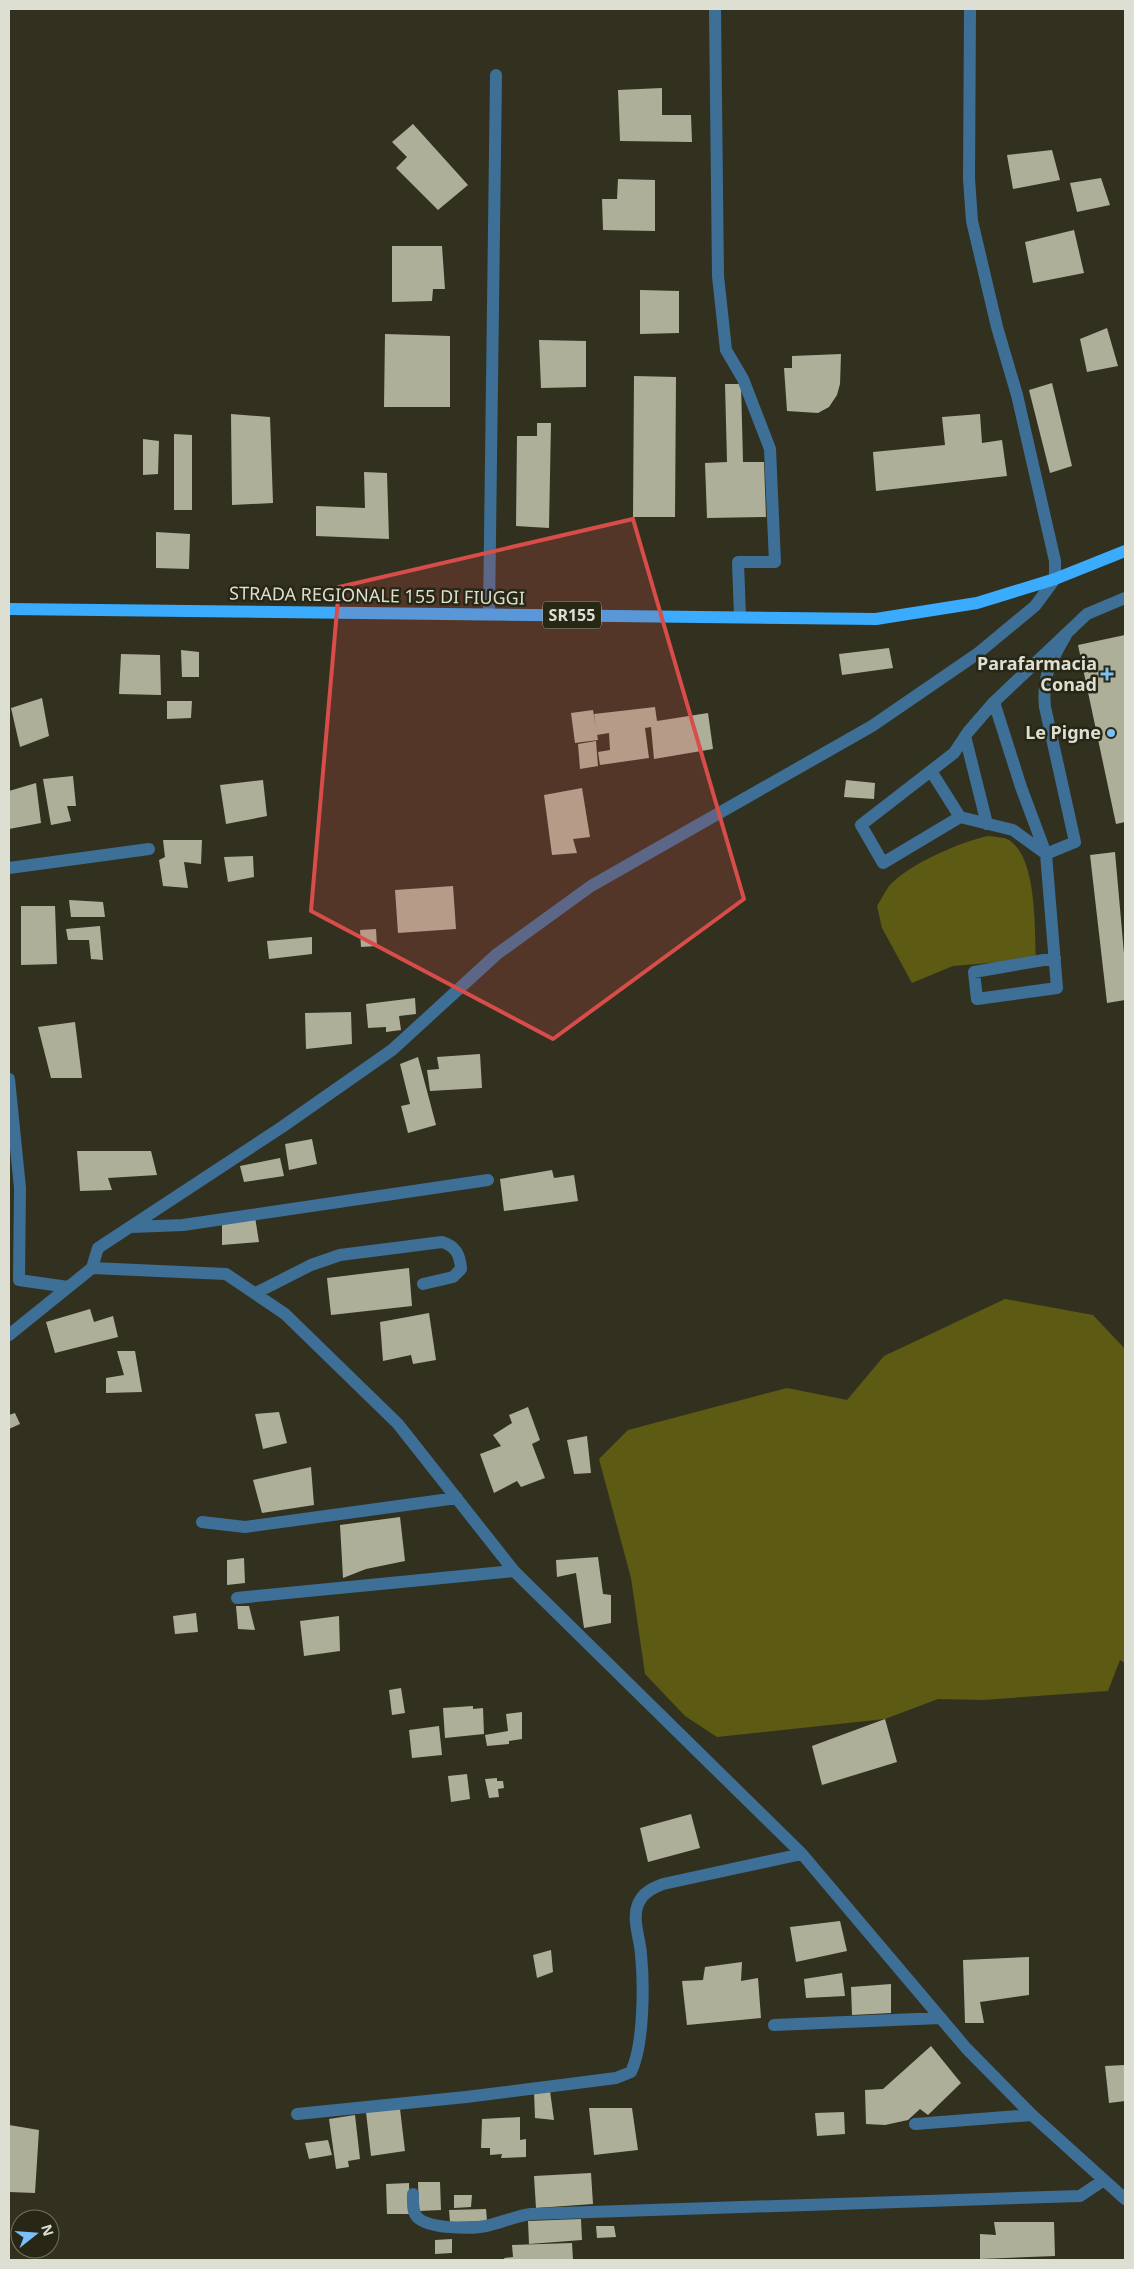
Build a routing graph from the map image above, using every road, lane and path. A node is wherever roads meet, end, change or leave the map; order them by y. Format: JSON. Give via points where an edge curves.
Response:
{"nodes":[{"id":1,"x":715,"y":9,"type":"edge"},
{"id":2,"x":970,"y":9,"type":"edge"},
{"id":3,"x":496,"y":75,"type":"dead end"},
{"id":4,"x":1125,"y":551,"type":"edge"},
{"id":5,"x":1055,"y":579,"type":"junction"},
{"id":6,"x":1125,"y":598,"type":"edge"},
{"id":7,"x":9,"y":609,"type":"edge"},
{"id":8,"x":489,"y":614,"type":"junction"},
{"id":9,"x":740,"y":617,"type":"junction"},
{"id":10,"x":1066,"y":635,"type":"junction"},
{"id":11,"x":994,"y":702,"type":"junction"},
{"id":12,"x":965,"y":736,"type":"junction"},
{"id":13,"x":931,"y":771,"type":"junction"},
{"id":14,"x":960,"y":817,"type":"junction"},
{"id":15,"x":987,"y":824,"type":"junction"},
{"id":16,"x":149,"y":849,"type":"dead end"},
{"id":17,"x":1046,"y":854,"type":"junction"},
{"id":18,"x":9,"y":868,"type":"edge"},
{"id":19,"x":1055,"y":958,"type":"junction"},
{"id":20,"x":9,"y":1080,"type":"edge"},
{"id":21,"x":14,"y":1169,"type":"edge"},
{"id":22,"x":488,"y":1180,"type":"dead end"},
{"id":23,"x":130,"y":1227,"type":"junction"},
{"id":24,"x":92,"y":1268,"type":"junction"},
{"id":25,"x":423,"y":1284,"type":"dead end"},
{"id":26,"x":68,"y":1287,"type":"junction"},
{"id":27,"x":256,"y":1294,"type":"junction"},
{"id":28,"x":9,"y":1335,"type":"edge"},
{"id":29,"x":456,"y":1498,"type":"junction"},
{"id":30,"x":202,"y":1522,"type":"dead end"},
{"id":31,"x":514,"y":1571,"type":"junction"},
{"id":32,"x":237,"y":1598,"type":"dead end"},
{"id":33,"x":802,"y":1854,"type":"junction"},
{"id":34,"x":941,"y":2018,"type":"junction"},
{"id":35,"x":774,"y":2025,"type":"dead end"},
{"id":36,"x":297,"y":2114,"type":"dead end"},
{"id":37,"x":1032,"y":2115,"type":"junction"},
{"id":38,"x":915,"y":2124,"type":"dead end"},
{"id":39,"x":1104,"y":2180,"type":"junction"},
{"id":40,"x":413,"y":2194,"type":"dead end"},
{"id":41,"x":1125,"y":2199,"type":"edge"}],
"edges":[{"from":1,"to":9,"type":"street","via":[[718,276],[726,350],[743,379],[770,449],[774,524],[775,562],[738,562]]},
{"from":2,"to":5,"type":"street","via":[[969,179],[972,221],[996,327],[1017,395],[1055,561]]},
{"from":3,"to":8,"type":"street"},
{"from":4,"to":5,"type":"main road","name":"STRADA REGIONALE 155 DI FIUGGI","number":"SR155"},
{"from":5,"to":9,"type":"main road","name":"STRADA REGIONALE 155 DI FIUGGI","number":"SR155","via":[[977,603],[876,619]]},
{"from":5,"to":23,"type":"street","via":[[1028,612],[923,693],[872,726],[591,886],[497,954],[392,1050]]},
{"from":6,"to":10,"type":"street","via":[[1087,614]]},
{"from":7,"to":8,"type":"main road","name":"STRADA REGIONALE 155 DI FIUGGI","number":"SR155"},
{"from":8,"to":9,"type":"main road","name":"STRADA REGIONALE 155 DI FIUGGI","number":"SR155"},
{"from":10,"to":11,"type":"street"},
{"from":10,"to":17,"type":"street","via":[[1048,667],[1043,689],[1075,842]]},
{"from":11,"to":12,"type":"street"},
{"from":11,"to":17,"type":"street"},
{"from":12,"to":13,"type":"street","via":[[954,753]]},
{"from":12,"to":15,"type":"street"},
{"from":13,"to":14,"type":"street"},
{"from":13,"to":14,"type":"street","via":[[861,825],[883,863]]},
{"from":14,"to":15,"type":"street"},
{"from":15,"to":17,"type":"street","via":[[1013,830]]},
{"from":16,"to":18,"type":"street"},
{"from":17,"to":19,"type":"street"},
{"from":19,"to":19,"type":"street","via":[[974,972],[977,999],[1057,988]]},
{"from":20,"to":21,"type":"street"},
{"from":21,"to":26,"type":"street","via":[[19,1280]]},
{"from":22,"to":23,"type":"street","via":[[183,1225]]},
{"from":23,"to":24,"type":"street","via":[[98,1248]]},
{"from":24,"to":26,"type":"street"},
{"from":24,"to":27,"type":"street","via":[[226,1274]]},
{"from":25,"to":27,"type":"street","via":[[453,1277],[461,1269],[460,1256],[451,1245],[442,1242],[340,1255],[284,1277]]},
{"from":26,"to":28,"type":"street"},
{"from":27,"to":29,"type":"street","via":[[285,1314],[398,1424]]},
{"from":29,"to":30,"type":"street","via":[[245,1527]]},
{"from":29,"to":31,"type":"street"},
{"from":31,"to":32,"type":"street"},
{"from":31,"to":33,"type":"street"},
{"from":33,"to":34,"type":"street"},
{"from":33,"to":36,"type":"street","via":[[662,1884],[647,1891],[639,1901],[635,1914],[642,1991],[637,2060],[631,2072],[616,2078]]},
{"from":34,"to":35,"type":"street"},
{"from":34,"to":37,"type":"street"},
{"from":37,"to":38,"type":"street"},
{"from":37,"to":39,"type":"street"},
{"from":39,"to":40,"type":"street","via":[[1080,2196],[531,2214],[467,2228],[421,2220],[414,2211]]},
{"from":39,"to":41,"type":"street"}]}
